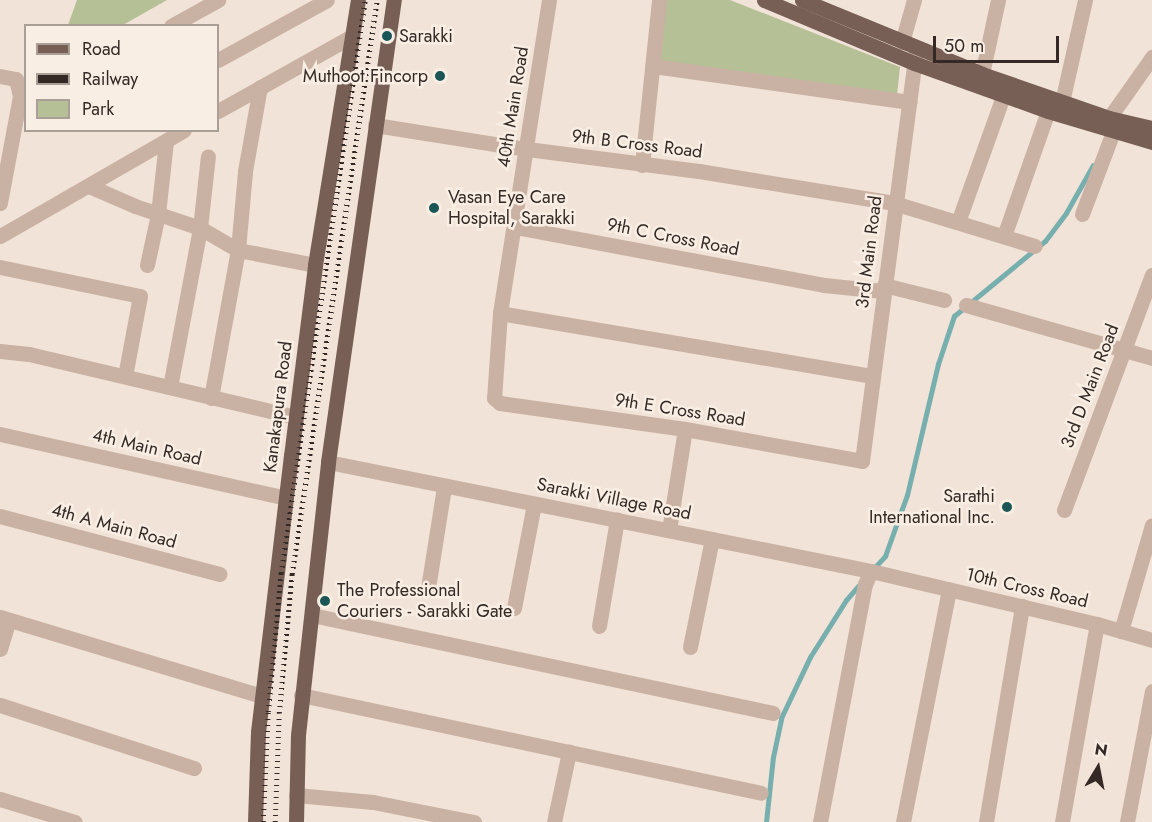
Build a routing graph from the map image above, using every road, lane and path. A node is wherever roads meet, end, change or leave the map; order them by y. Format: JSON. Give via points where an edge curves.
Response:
{"nodes":[{"id":1,"x":218,"y":0,"type":"edge"},
{"id":2,"x":327,"y":0,"type":"edge"},
{"id":3,"x":358,"y":0,"type":"edge"},
{"id":4,"x":394,"y":0,"type":"edge"},
{"id":5,"x":549,"y":0,"type":"edge"},
{"id":6,"x":659,"y":0,"type":"edge"},
{"id":7,"x":764,"y":0,"type":"edge"},
{"id":8,"x":802,"y":0,"type":"edge"},
{"id":9,"x":914,"y":0,"type":"edge"},
{"id":10,"x":998,"y":0,"type":"edge"},
{"id":11,"x":1086,"y":0,"type":"edge"},
{"id":12,"x":832,"y":6,"type":"edge"},
{"id":13,"x":175,"y":24,"type":"edge"},
{"id":14,"x":352,"y":36,"type":"junction"},
{"id":15,"x":909,"y":44,"type":"junction"},
{"id":16,"x":1152,"y":57,"type":"edge"},
{"id":17,"x":219,"y":59,"type":"edge"},
{"id":18,"x":914,"y":63,"type":"junction"},
{"id":19,"x":653,"y":66,"type":"junction"},
{"id":20,"x":982,"y":74,"type":"junction"},
{"id":21,"x":0,"y":76,"type":"edge"},
{"id":22,"x":260,"y":87,"type":"junction"},
{"id":23,"x":1003,"y":96,"type":"junction"},
{"id":24,"x":23,"y":97,"type":"edge"},
{"id":25,"x":909,"y":102,"type":"junction"},
{"id":26,"x":1062,"y":102,"type":"junction"},
{"id":27,"x":219,"y":110,"type":"edge"},
{"id":28,"x":1048,"y":111,"type":"junction"},
{"id":29,"x":375,"y":125,"type":"junction"},
{"id":30,"x":1111,"y":125,"type":"junction"},
{"id":31,"x":1152,"y":128,"type":"edge"},
{"id":32,"x":181,"y":132,"type":"edge"},
{"id":33,"x":166,"y":141,"type":"junction"},
{"id":34,"x":1152,"y":142,"type":"edge"},
{"id":35,"x":527,"y":149,"type":"junction"},
{"id":36,"x":208,"y":156,"type":"dead end"},
{"id":37,"x":642,"y":165,"type":"junction"},
{"id":38,"x":88,"y":186,"type":"junction"},
{"id":39,"x":0,"y":203,"type":"edge"},
{"id":40,"x":894,"y":203,"type":"junction"},
{"id":41,"x":158,"y":214,"type":"junction"},
{"id":42,"x":1082,"y":214,"type":"dead end"},
{"id":43,"x":958,"y":222,"type":"junction"},
{"id":44,"x":515,"y":227,"type":"junction"},
{"id":45,"x":200,"y":228,"type":"junction"},
{"id":46,"x":0,"y":236,"type":"edge"},
{"id":47,"x":1004,"y":236,"type":"junction"},
{"id":48,"x":1035,"y":246,"type":"dead end"},
{"id":49,"x":238,"y":250,"type":"junction"},
{"id":50,"x":147,"y":265,"type":"dead end"},
{"id":51,"x":315,"y":265,"type":"junction"},
{"id":52,"x":0,"y":267,"type":"edge"},
{"id":53,"x":1152,"y":275,"type":"edge"},
{"id":54,"x":884,"y":288,"type":"junction"},
{"id":55,"x":944,"y":300,"type":"dead end"},
{"id":56,"x":966,"y":305,"type":"dead end"},
{"id":57,"x":500,"y":313,"type":"junction"},
{"id":58,"x":1126,"y":350,"type":"junction"},
{"id":59,"x":0,"y":351,"type":"edge"},
{"id":60,"x":1152,"y":358,"type":"edge"},
{"id":61,"x":125,"y":376,"type":"junction"},
{"id":62,"x":873,"y":376,"type":"junction"},
{"id":63,"x":170,"y":387,"type":"junction"},
{"id":64,"x":211,"y":398,"type":"junction"},
{"id":65,"x":494,"y":398,"type":"joint"},
{"id":66,"x":296,"y":417,"type":"junction"},
{"id":67,"x":685,"y":429,"type":"junction"},
{"id":68,"x":0,"y":434,"type":"edge"},
{"id":69,"x":862,"y":461,"type":"joint"},
{"id":70,"x":328,"y":462,"type":"junction"},
{"id":71,"x":444,"y":487,"type":"junction"},
{"id":72,"x":286,"y":498,"type":"junction"},
{"id":73,"x":534,"y":504,"type":"junction"},
{"id":74,"x":1064,"y":510,"type":"dead end"},
{"id":75,"x":0,"y":516,"type":"edge"},
{"id":76,"x":617,"y":520,"type":"junction"},
{"id":77,"x":1152,"y":525,"type":"edge"},
{"id":78,"x":669,"y":530,"type":"junction"},
{"id":79,"x":712,"y":538,"type":"junction"},
{"id":80,"x":871,"y":571,"type":"junction"},
{"id":81,"x":219,"y":574,"type":"dead end"},
{"id":82,"x":892,"y":576,"type":"joint"},
{"id":83,"x":428,"y":588,"type":"dead end"},
{"id":84,"x":949,"y":589,"type":"junction"},
{"id":85,"x":1022,"y":606,"type":"junction"},
{"id":86,"x":514,"y":608,"type":"dead end"},
{"id":87,"x":312,"y":615,"type":"junction"},
{"id":88,"x":4,"y":619,"type":"edge"},
{"id":89,"x":1097,"y":624,"type":"junction"},
{"id":90,"x":599,"y":626,"type":"dead end"},
{"id":91,"x":1121,"y":631,"type":"junction"},
{"id":92,"x":1152,"y":640,"type":"edge"},
{"id":93,"x":690,"y":646,"type":"dead end"},
{"id":94,"x":0,"y":649,"type":"edge"},
{"id":95,"x":1152,"y":691,"type":"edge"},
{"id":96,"x":301,"y":695,"type":"junction"},
{"id":97,"x":262,"y":696,"type":"junction"},
{"id":98,"x":0,"y":705,"type":"edge"},
{"id":99,"x":773,"y":713,"type":"dead end"},
{"id":100,"x":569,"y":752,"type":"junction"},
{"id":101,"x":1145,"y":765,"type":"edge"},
{"id":102,"x":194,"y":768,"type":"dead end"},
{"id":103,"x":761,"y":793,"type":"dead end"},
{"id":104,"x":297,"y":795,"type":"junction"},
{"id":105,"x":0,"y":799,"type":"edge"},
{"id":106,"x":75,"y":822,"type":"edge"},
{"id":107,"x":255,"y":822,"type":"edge"},
{"id":108,"x":296,"y":822,"type":"edge"},
{"id":109,"x":474,"y":822,"type":"edge"},
{"id":110,"x":554,"y":822,"type":"edge"},
{"id":111,"x":820,"y":822,"type":"edge"},
{"id":112,"x":903,"y":822,"type":"edge"},
{"id":113,"x":986,"y":822,"type":"edge"},
{"id":114,"x":1062,"y":822,"type":"edge"},
{"id":115,"x":1127,"y":822,"type":"edge"}],
"edges":[{"from":1,"to":13,"type":"street"},
{"from":2,"to":17,"type":"street"},
{"from":3,"to":14,"type":"main road","name":"Kanakapura Road"},
{"from":4,"to":29,"type":"main road"},
{"from":5,"to":35,"type":"street","name":"40th Main Road"},
{"from":6,"to":19,"type":"street"},
{"from":7,"to":18,"type":"main road"},
{"from":8,"to":12,"type":"main road"},
{"from":9,"to":15,"type":"street","name":"3rd Main Road"},
{"from":10,"to":20,"type":"street"},
{"from":11,"to":26,"type":"street"},
{"from":12,"to":15,"type":"main road"},
{"from":14,"to":22,"type":"street"},
{"from":14,"to":51,"type":"main road","name":"Kanakapura Road"},
{"from":15,"to":18,"type":"street","name":"3rd Main Road"},
{"from":15,"to":20,"type":"main road"},
{"from":16,"to":30,"type":"street"},
{"from":18,"to":23,"type":"main road"},
{"from":18,"to":25,"type":"street","name":"3rd Main Road"},
{"from":19,"to":25,"type":"street"},
{"from":19,"to":37,"type":"street"},
{"from":20,"to":26,"type":"main road"},
{"from":21,"to":24,"type":"street","via":[[16,79]]},
{"from":22,"to":27,"type":"street"},
{"from":22,"to":49,"type":"street","via":[[245,171]]},
{"from":23,"to":28,"type":"main road"},
{"from":23,"to":43,"type":"street"},
{"from":24,"to":39,"type":"street"},
{"from":25,"to":40,"type":"street","name":"3rd Main Road"},
{"from":26,"to":30,"type":"main road"},
{"from":28,"to":30,"type":"main road"},
{"from":28,"to":47,"type":"street"},
{"from":29,"to":35,"type":"street","name":"9th B Cross Road"},
{"from":29,"to":70,"type":"main road"},
{"from":30,"to":31,"type":"main road"},
{"from":30,"to":34,"type":"main road"},
{"from":30,"to":42,"type":"street"},
{"from":32,"to":33,"type":"street"},
{"from":33,"to":38,"type":"street"},
{"from":33,"to":41,"type":"street"},
{"from":35,"to":37,"type":"street","name":"9th B Cross Road"},
{"from":35,"to":44,"type":"street","name":"40th Main Road"},
{"from":36,"to":45,"type":"street"},
{"from":37,"to":40,"type":"street","name":"9th B Cross Road"},
{"from":38,"to":41,"type":"street"},
{"from":38,"to":46,"type":"street"},
{"from":40,"to":43,"type":"street","name":"9th B Cross Road"},
{"from":40,"to":54,"type":"street","name":"3rd Main Road"},
{"from":41,"to":45,"type":"street"},
{"from":41,"to":50,"type":"street"},
{"from":43,"to":47,"type":"street","name":"9th B Cross Road"},
{"from":44,"to":54,"type":"street","name":"9th C Cross Road","via":[[824,285]]},
{"from":44,"to":57,"type":"street","name":"40th Main Road"},
{"from":45,"to":49,"type":"street"},
{"from":45,"to":63,"type":"street"},
{"from":47,"to":48,"type":"street","name":"9th B Cross Road"},
{"from":49,"to":51,"type":"street"},
{"from":49,"to":64,"type":"street"},
{"from":51,"to":66,"type":"main road","name":"Kanakapura Road"},
{"from":52,"to":61,"type":"street","via":[[140,297]]},
{"from":53,"to":58,"type":"street","name":"3rd D Main Road"},
{"from":54,"to":55,"type":"street","name":"9th C Cross Road"},
{"from":54,"to":62,"type":"street","name":"3rd Main Road"},
{"from":56,"to":58,"type":"street"},
{"from":57,"to":62,"type":"street"},
{"from":57,"to":65,"type":"street","name":"40th Main Road"},
{"from":58,"to":60,"type":"street"},
{"from":58,"to":74,"type":"street","name":"3rd D Main Road"},
{"from":59,"to":61,"type":"street"},
{"from":61,"to":63,"type":"street"},
{"from":62,"to":69,"type":"street","name":"3rd Main Road"},
{"from":63,"to":64,"type":"street"},
{"from":64,"to":66,"type":"street"},
{"from":65,"to":67,"type":"street","name":"9th E Cross Road","via":[[500,403]]},
{"from":66,"to":72,"type":"main road","name":"Kanakapura Road"},
{"from":67,"to":69,"type":"street","name":"9th E Cross Road"},
{"from":67,"to":78,"type":"street"},
{"from":68,"to":72,"type":"street","name":"4th Main Road"},
{"from":70,"to":71,"type":"street","name":"Sarakki Village Road"},
{"from":70,"to":87,"type":"main road"},
{"from":71,"to":73,"type":"street","name":"Sarakki Village Road"},
{"from":71,"to":83,"type":"street"},
{"from":72,"to":97,"type":"main road","name":"Kanakapura Road"},
{"from":73,"to":76,"type":"street","name":"Sarakki Village Road"},
{"from":73,"to":86,"type":"street"},
{"from":75,"to":81,"type":"street","name":"4th A Main Road"},
{"from":76,"to":78,"type":"street","name":"Sarakki Village Road"},
{"from":76,"to":90,"type":"street"},
{"from":77,"to":91,"type":"street"},
{"from":78,"to":79,"type":"street","name":"Sarakki Village Road"},
{"from":79,"to":80,"type":"street","name":"Sarakki Village Road"},
{"from":79,"to":93,"type":"street"},
{"from":80,"to":82,"type":"street","name":"Sarakki Village Road"},
{"from":80,"to":111,"type":"street","via":[[865,584]]},
{"from":82,"to":84,"type":"street","name":"10th Cross Road"},
{"from":84,"to":85,"type":"street","name":"10th Cross Road"},
{"from":84,"to":112,"type":"street"},
{"from":85,"to":89,"type":"street","name":"10th Cross Road"},
{"from":85,"to":113,"type":"street"},
{"from":87,"to":96,"type":"main road"},
{"from":87,"to":99,"type":"street"},
{"from":88,"to":94,"type":"street"},
{"from":88,"to":97,"type":"street"},
{"from":89,"to":91,"type":"street","name":"10th Cross Road"},
{"from":89,"to":114,"type":"street"},
{"from":91,"to":92,"type":"street","name":"10th Cross Road"},
{"from":95,"to":101,"type":"street"},
{"from":96,"to":100,"type":"street"},
{"from":96,"to":104,"type":"main road"},
{"from":97,"to":107,"type":"main road","name":"Kanakapura Road"},
{"from":98,"to":102,"type":"street"},
{"from":100,"to":103,"type":"street"},
{"from":100,"to":110,"type":"street"},
{"from":101,"to":115,"type":"street"},
{"from":104,"to":108,"type":"main road"},
{"from":104,"to":109,"type":"street","via":[[373,802]]},
{"from":105,"to":106,"type":"street"}]}
